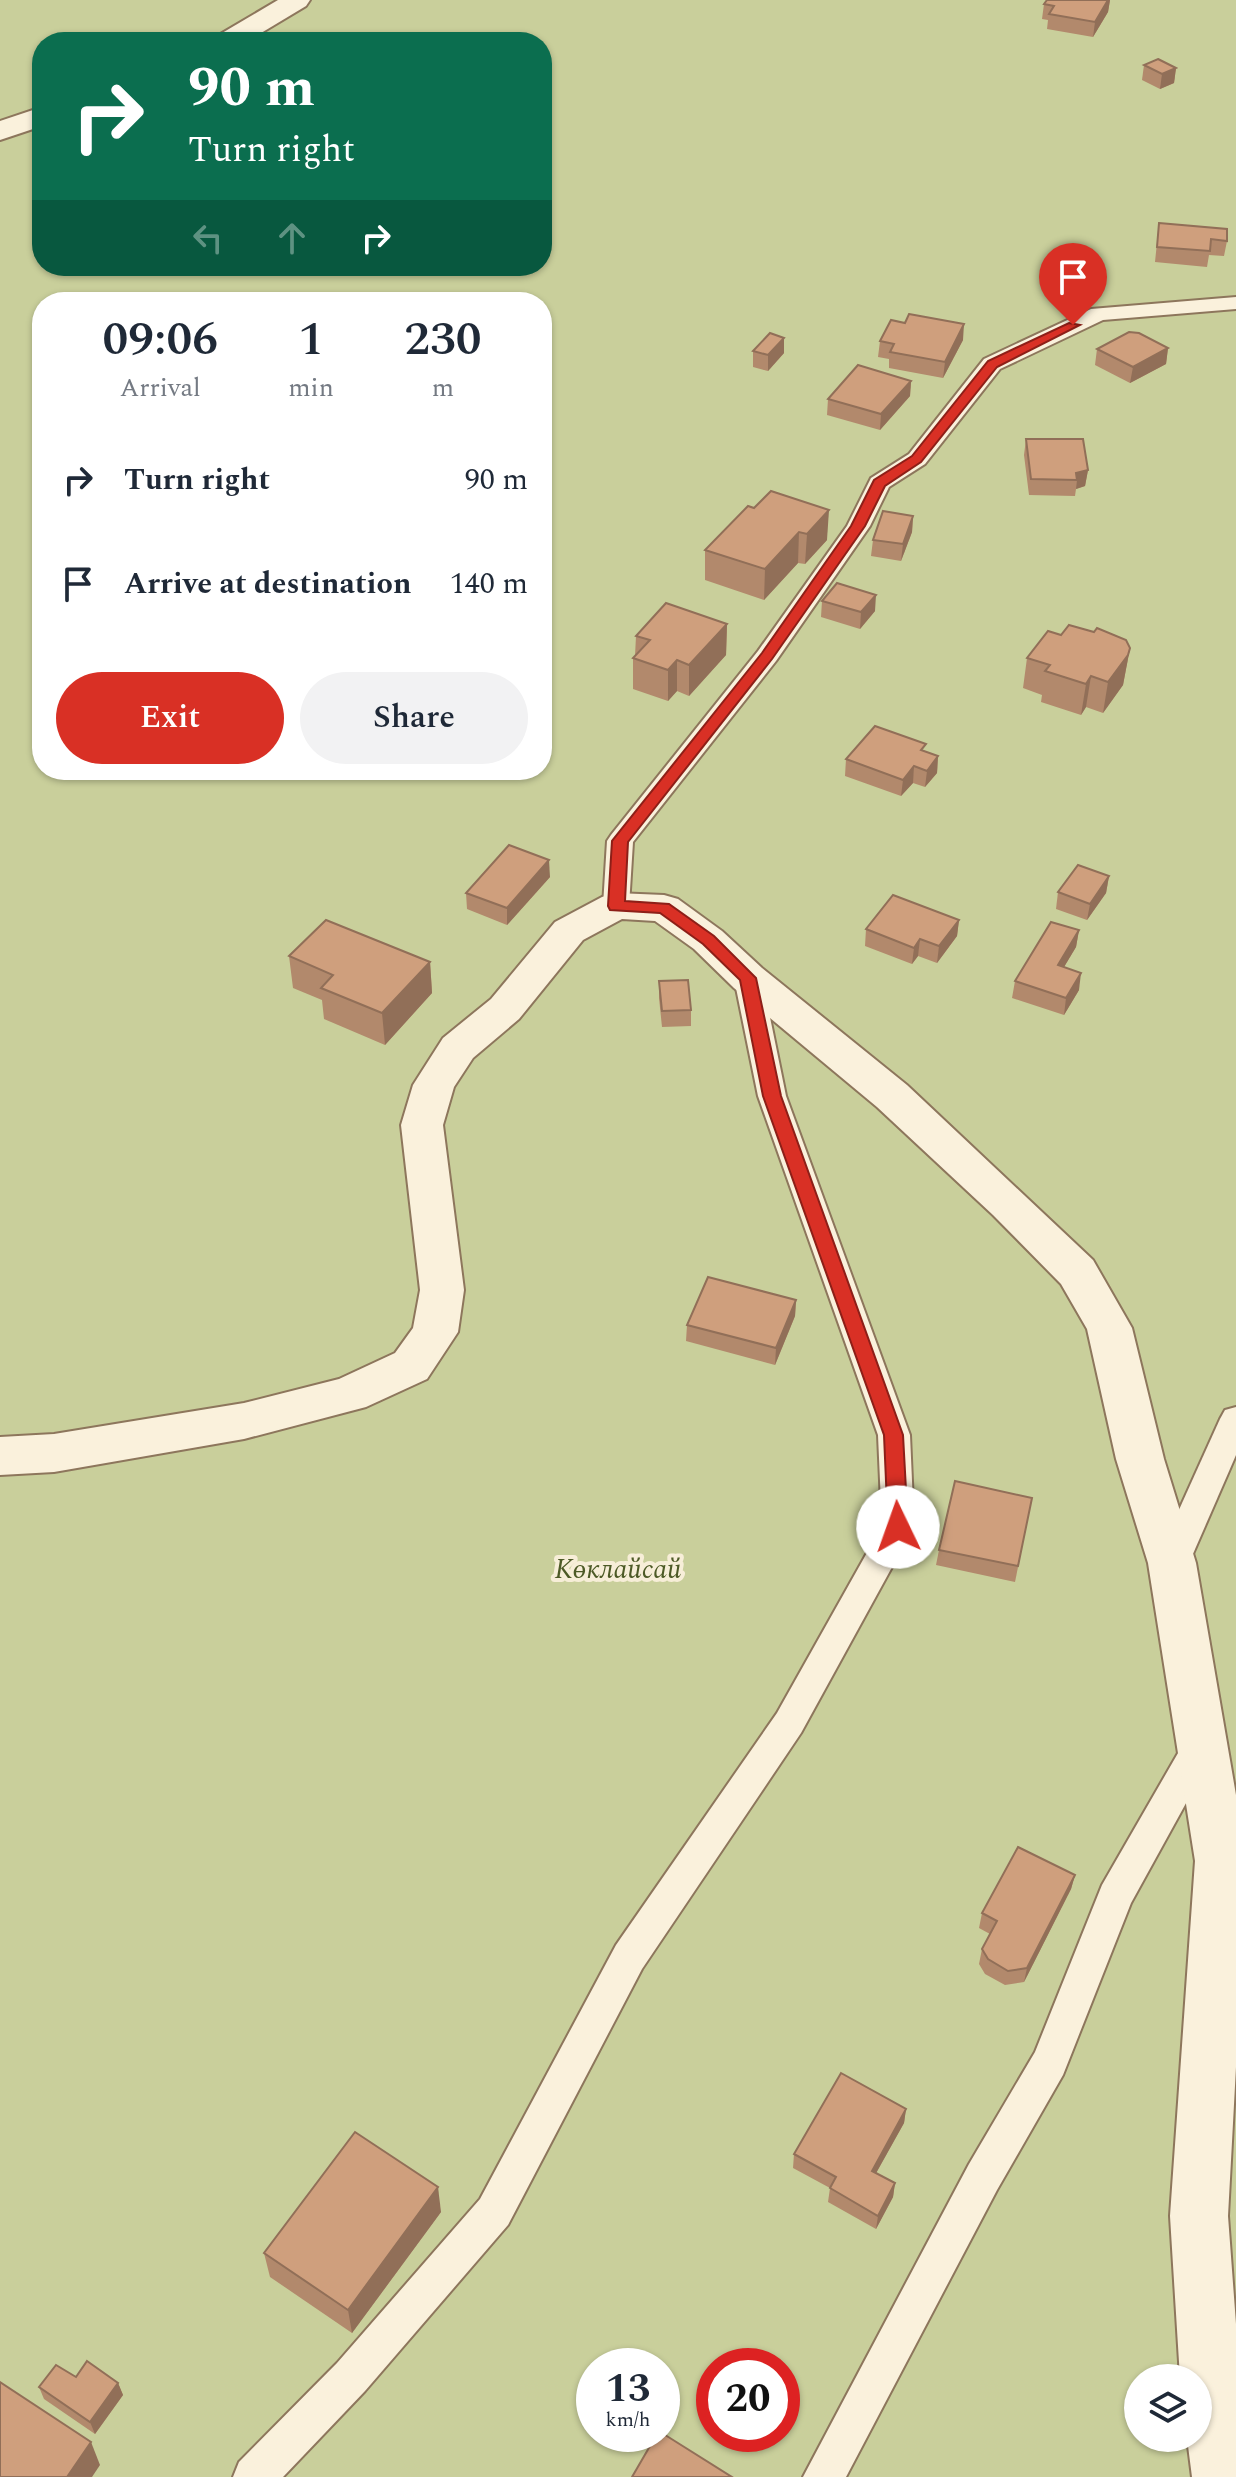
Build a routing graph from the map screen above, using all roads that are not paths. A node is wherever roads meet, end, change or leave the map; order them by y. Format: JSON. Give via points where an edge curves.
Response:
{"nodes":[{"id":1,"x":297,"y":0,"type":"edge"},
{"id":2,"x":244,"y":32,"type":"edge"},
{"id":3,"x":32,"y":120,"type":"edge"},
{"id":4,"x":0,"y":131,"type":"edge"},
{"id":5,"x":1236,"y":303,"type":"edge"},
{"id":6,"x":616,"y":906,"type":"junction"},
{"id":7,"x":748,"y":978,"type":"junction"},
{"id":8,"x":1236,"y":1419,"type":"edge"},
{"id":9,"x":0,"y":1456,"type":"edge"},
{"id":10,"x":1172,"y":1563,"type":"junction"},
{"id":11,"x":1202,"y":1743,"type":"junction"},
{"id":12,"x":254,"y":2477,"type":"edge"},
{"id":13,"x":824,"y":2477,"type":"edge"},
{"id":14,"x":1223,"y":2477,"type":"edge"}],
"edges":[{"from":1,"to":2,"type":"street"},
{"from":3,"to":4,"type":"street"},
{"from":5,"to":6,"type":"lane","via":[[1099,314],[992,364],[917,459],[879,483],[858,526],[767,656],[620,841]]},
{"from":6,"to":7,"type":"street","via":[[664,908]]},
{"from":6,"to":9,"type":"street","via":[[569,931],[505,1009],[458,1048],[434,1085],[422,1125],[442,1290],[435,1332],[411,1366],[350,1394],[291,1410],[181,1434]]},
{"from":7,"to":10,"type":"street","via":[[892,1096],[1077,1272],[1109,1328]]},
{"from":7,"to":12,"type":"lane","via":[[772,1096],[894,1435],[898,1527],[789,1723],[629,1957],[494,2212],[351,2377]]},
{"from":8,"to":10,"type":"lane"},
{"from":10,"to":11,"type":"street"},
{"from":11,"to":13,"type":"lane","via":[[1115,1896],[1050,2062]]},
{"from":11,"to":14,"type":"street","via":[[1221,1861],[1199,2216]]}]}
